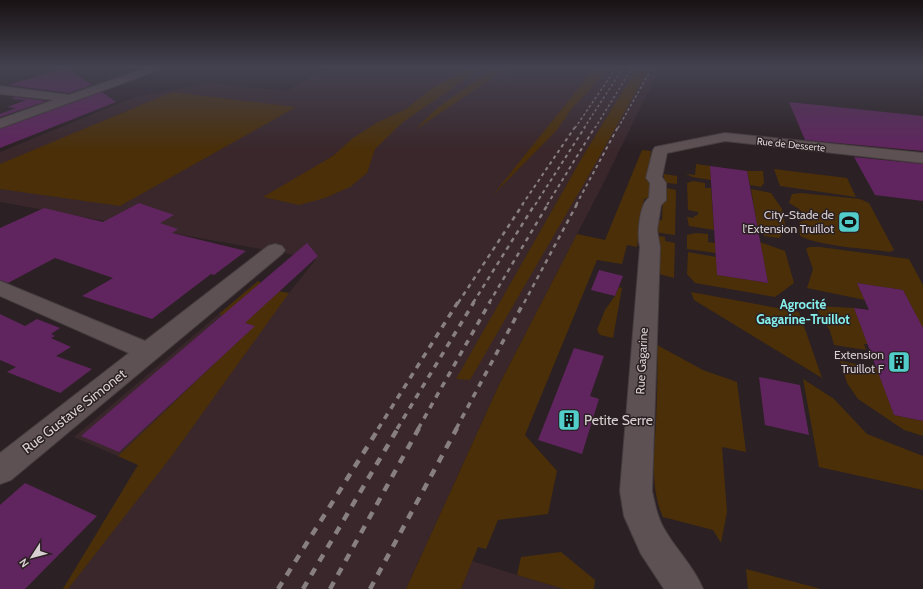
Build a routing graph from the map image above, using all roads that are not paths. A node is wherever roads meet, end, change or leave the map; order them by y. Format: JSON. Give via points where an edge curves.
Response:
{"nodes":[{"id":1,"x":47,"y":95,"type":"edge"},
{"id":2,"x":76,"y":95,"type":"edge"},
{"id":3,"x":69,"y":98,"type":"junction"},
{"id":4,"x":0,"y":124,"type":"edge"},
{"id":5,"x":660,"y":150,"type":"joint"},
{"id":6,"x":923,"y":158,"type":"edge"},
{"id":7,"x":275,"y":250,"type":"dead end"},
{"id":8,"x":0,"y":288,"type":"edge"},
{"id":9,"x":149,"y":352,"type":"junction"},
{"id":10,"x":0,"y":471,"type":"edge"},
{"id":11,"x":685,"y":589,"type":"edge"}],
"edges":[{"from":1,"to":3,"type":"street"},
{"from":2,"to":3,"type":"street"},
{"from":3,"to":4,"type":"street"},
{"from":5,"to":6,"type":"street","name":"Rue de Desserte","via":[[725,138]]},
{"from":5,"to":11,"type":"street","name":"Rue Gagarine","via":[[654,178],[658,183],[657,200],[652,203],[647,240],[650,247],[642,351],[636,491],[641,516],[653,543]]},
{"from":7,"to":9,"type":"street","name":"Rue Gustave Simonet"},
{"from":8,"to":9,"type":"street"},
{"from":9,"to":10,"type":"street","name":"Rue Gustave Simonet"}]}
